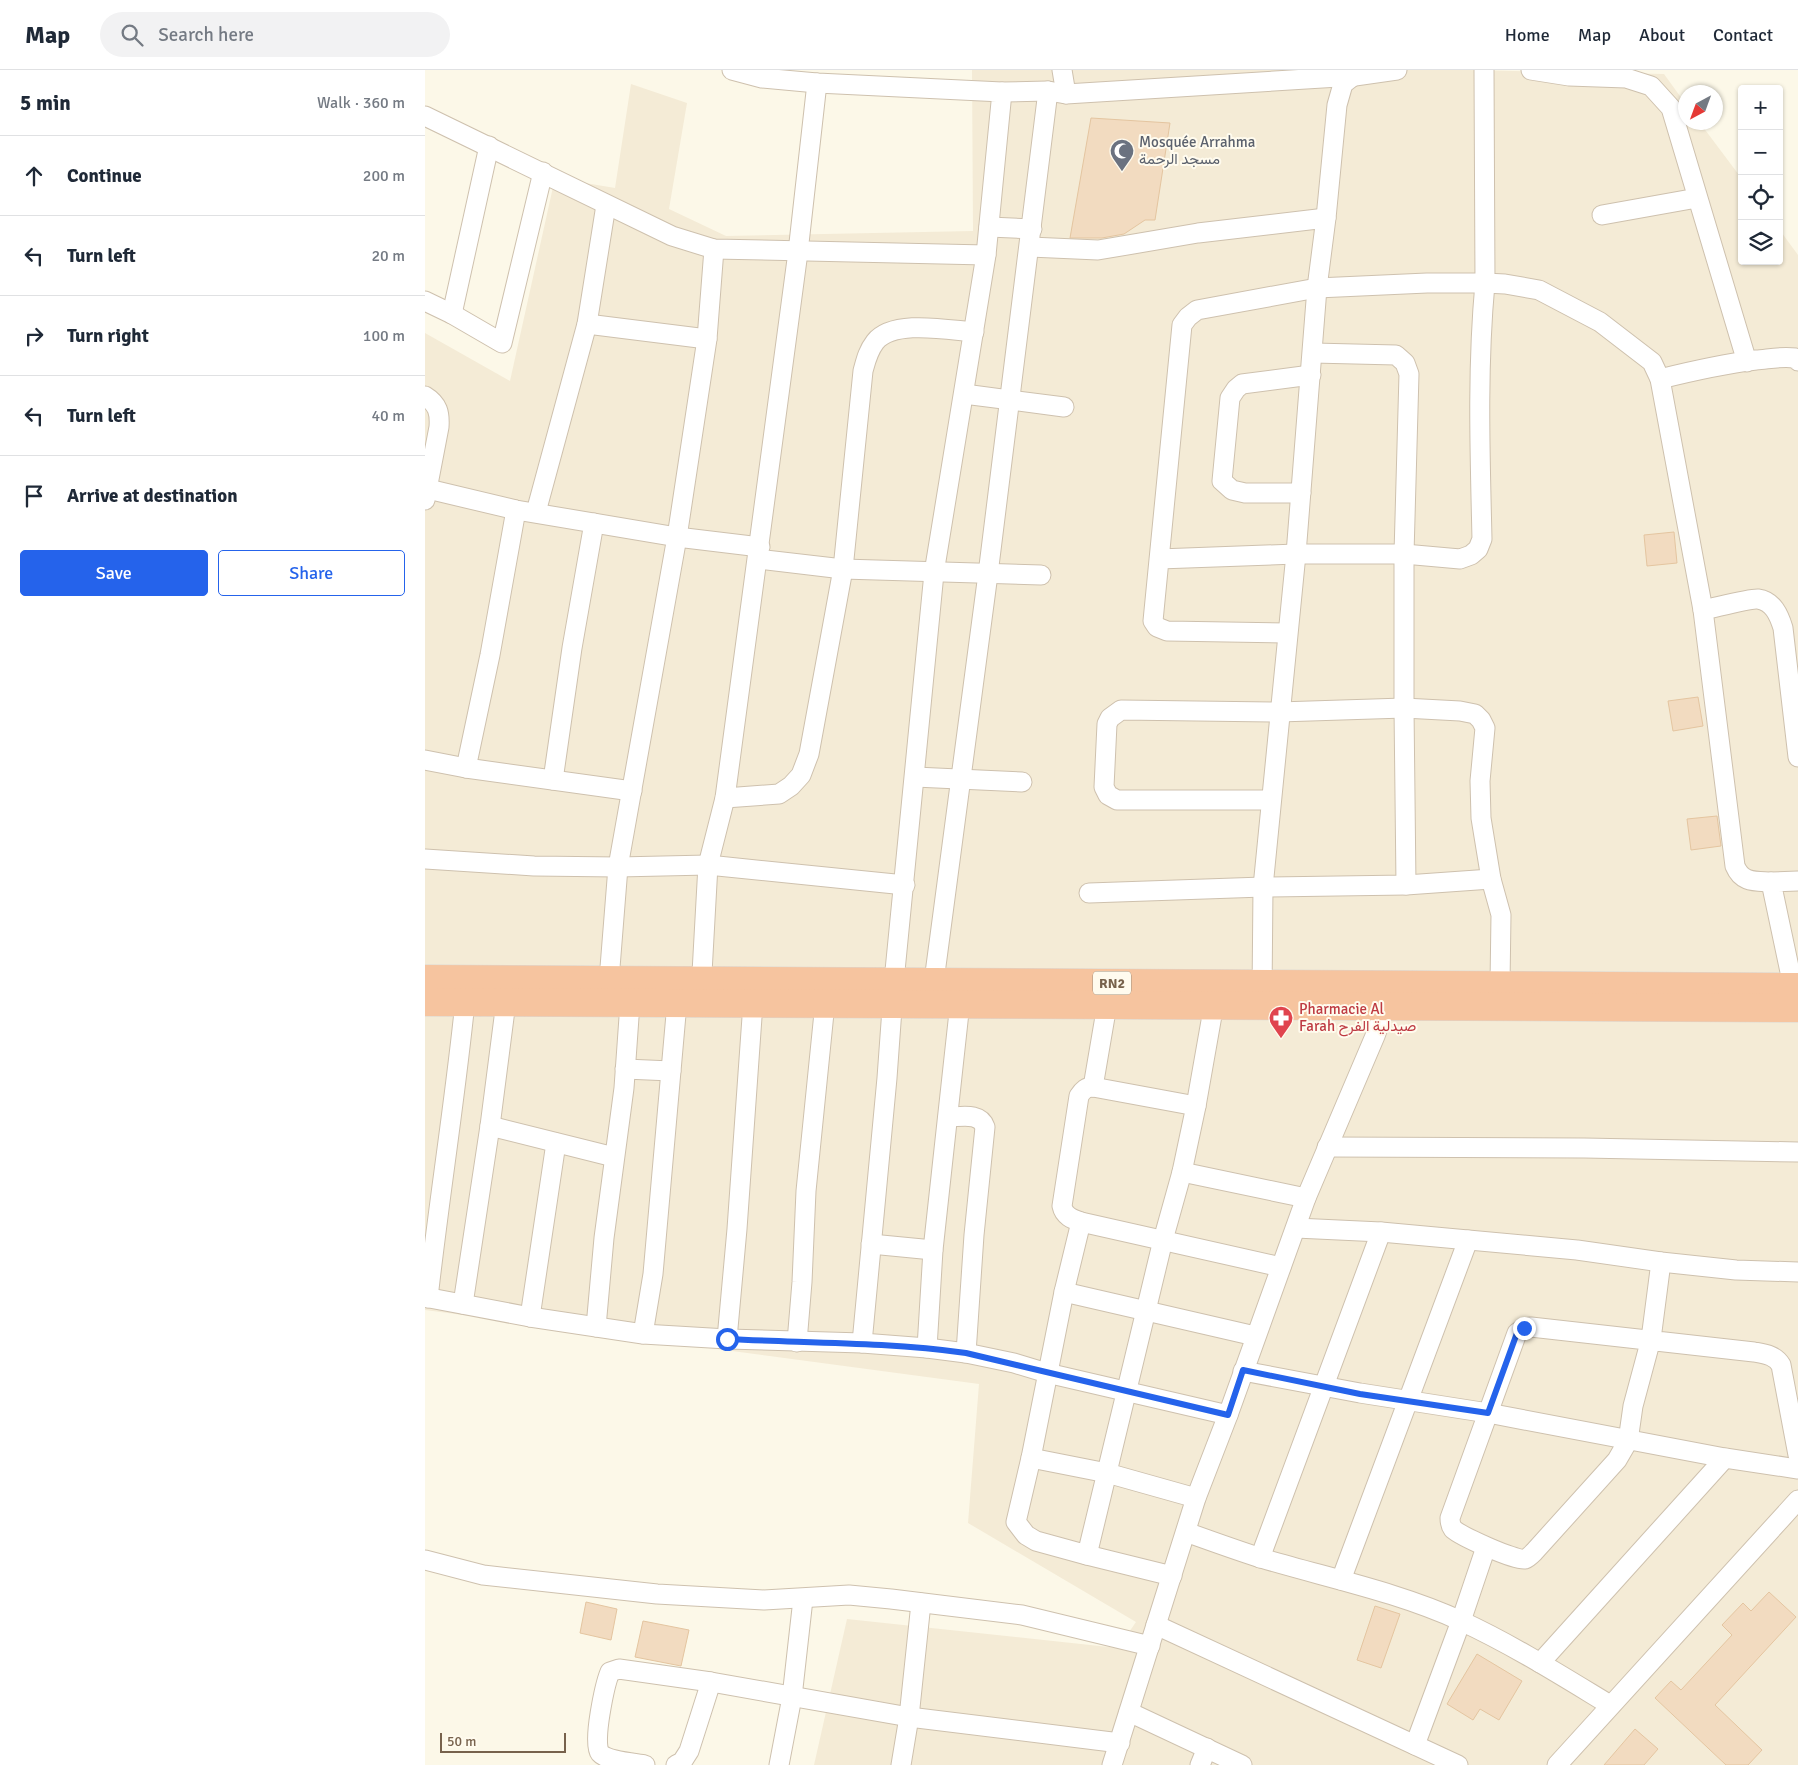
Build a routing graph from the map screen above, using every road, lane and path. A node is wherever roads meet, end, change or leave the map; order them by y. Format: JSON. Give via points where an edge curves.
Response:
{"nodes":[{"id":1,"x":732,"y":70,"type":"edge"},
{"id":2,"x":1062,"y":70,"type":"edge"},
{"id":3,"x":1397,"y":70,"type":"edge"},
{"id":4,"x":1483,"y":70,"type":"edge"},
{"id":5,"x":1531,"y":70,"type":"edge"},
{"id":6,"x":1358,"y":73,"type":"edge"},
{"id":7,"x":817,"y":83,"type":"junction"},
{"id":8,"x":1001,"y":92,"type":"junction"},
{"id":9,"x":1057,"y":92,"type":"junction"},
{"id":10,"x":425,"y":116,"type":"edge"},
{"id":11,"x":489,"y":146,"type":"junction"},
{"id":12,"x":543,"y":172,"type":"junction"},
{"id":13,"x":1697,"y":198,"type":"junction"},
{"id":14,"x":607,"y":205,"type":"junction"},
{"id":15,"x":1602,"y":214,"type":"dead end"},
{"id":16,"x":1326,"y":218,"type":"junction"},
{"id":17,"x":989,"y":227,"type":"junction"},
{"id":18,"x":1031,"y":238,"type":"junction"},
{"id":19,"x":714,"y":249,"type":"junction"},
{"id":20,"x":798,"y":252,"type":"junction"},
{"id":21,"x":986,"y":255,"type":"junction"},
{"id":22,"x":1485,"y":284,"type":"junction"},
{"id":23,"x":1317,"y":288,"type":"junction"},
{"id":24,"x":425,"y":301,"type":"edge"},
{"id":25,"x":453,"y":314,"type":"junction"},
{"id":26,"x":587,"y":324,"type":"junction"},
{"id":27,"x":974,"y":332,"type":"junction"},
{"id":28,"x":707,"y":339,"type":"junction"},
{"id":29,"x":1313,"y":353,"type":"junction"},
{"id":30,"x":1798,"y":361,"type":"edge"},
{"id":31,"x":1747,"y":362,"type":"junction"},
{"id":32,"x":1311,"y":375,"type":"junction"},
{"id":33,"x":1660,"y":379,"type":"junction"},
{"id":34,"x":964,"y":394,"type":"junction"},
{"id":35,"x":425,"y":396,"type":"edge"},
{"id":36,"x":1010,"y":401,"type":"junction"},
{"id":37,"x":1064,"y":407,"type":"dead end"},
{"id":38,"x":1301,"y":493,"type":"junction"},
{"id":39,"x":426,"y":495,"type":"edge"},
{"id":40,"x":516,"y":510,"type":"junction"},
{"id":41,"x":536,"y":512,"type":"junction"},
{"id":42,"x":594,"y":523,"type":"junction"},
{"id":43,"x":677,"y":536,"type":"junction"},
{"id":44,"x":759,"y":553,"type":"junction"},
{"id":45,"x":1296,"y":554,"type":"junction"},
{"id":46,"x":1404,"y":554,"type":"junction"},
{"id":47,"x":1159,"y":560,"type":"junction"},
{"id":48,"x":843,"y":570,"type":"junction"},
{"id":49,"x":934,"y":573,"type":"junction"},
{"id":50,"x":988,"y":574,"type":"junction"},
{"id":51,"x":1041,"y":575,"type":"dead end"},
{"id":52,"x":1703,"y":610,"type":"junction"},
{"id":53,"x":1287,"y":633,"type":"junction"},
{"id":54,"x":1404,"y":708,"type":"junction"},
{"id":55,"x":1279,"y":712,"type":"junction"},
{"id":56,"x":1798,"y":757,"type":"edge"},
{"id":57,"x":425,"y":760,"type":"edge"},
{"id":58,"x":466,"y":768,"type":"junction"},
{"id":59,"x":915,"y":776,"type":"junction"},
{"id":60,"x":960,"y":779,"type":"junction"},
{"id":61,"x":553,"y":780,"type":"junction"},
{"id":62,"x":1022,"y":782,"type":"dead end"},
{"id":63,"x":632,"y":791,"type":"junction"},
{"id":64,"x":725,"y":798,"type":"junction"},
{"id":65,"x":1271,"y":800,"type":"junction"},
{"id":66,"x":425,"y":859,"type":"edge"},
{"id":67,"x":708,"y":865,"type":"junction"},
{"id":68,"x":618,"y":868,"type":"junction"},
{"id":69,"x":1491,"y":879,"type":"junction"},
{"id":70,"x":1798,"y":881,"type":"edge"},
{"id":71,"x":1771,"y":882,"type":"junction"},
{"id":72,"x":1406,"y":885,"type":"junction"},
{"id":73,"x":905,"y":886,"type":"junction"},
{"id":74,"x":1263,"y":886,"type":"junction"},
{"id":75,"x":1089,"y":893,"type":"dead end"},
{"id":76,"x":425,"y":979,"type":"edge"},
{"id":77,"x":609,"y":980,"type":"junction"},
{"id":78,"x":934,"y":981,"type":"junction"},
{"id":79,"x":1500,"y":984,"type":"junction"},
{"id":80,"x":893,"y":992,"type":"junction"},
{"id":81,"x":1262,"y":994,"type":"junction"},
{"id":82,"x":1796,"y":994,"type":"edge"},
{"id":83,"x":693,"y":995,"type":"junction"},
{"id":84,"x":1383,"y":995,"type":"junction"},
{"id":85,"x":425,"y":1002,"type":"edge"},
{"id":86,"x":465,"y":1002,"type":"junction"},
{"id":87,"x":506,"y":1002,"type":"junction"},
{"id":88,"x":630,"y":1003,"type":"junction"},
{"id":89,"x":753,"y":1003,"type":"junction"},
{"id":90,"x":825,"y":1003,"type":"junction"},
{"id":91,"x":960,"y":1003,"type":"junction"},
{"id":92,"x":1214,"y":1004,"type":"junction"},
{"id":93,"x":1107,"y":1005,"type":"junction"},
{"id":94,"x":625,"y":1069,"type":"junction"},
{"id":95,"x":671,"y":1071,"type":"junction"},
{"id":96,"x":1093,"y":1087,"type":"junction"},
{"id":97,"x":1196,"y":1106,"type":"junction"},
{"id":98,"x":948,"y":1117,"type":"junction"},
{"id":99,"x":490,"y":1126,"type":"junction"},
{"id":100,"x":556,"y":1143,"type":"junction"},
{"id":101,"x":1327,"y":1148,"type":"junction"},
{"id":102,"x":1798,"y":1152,"type":"edge"},
{"id":103,"x":614,"y":1157,"type":"junction"},
{"id":104,"x":1182,"y":1172,"type":"junction"},
{"id":105,"x":1306,"y":1198,"type":"junction"},
{"id":106,"x":1081,"y":1222,"type":"junction"},
{"id":107,"x":1296,"y":1228,"type":"junction"},
{"id":108,"x":1381,"y":1232,"type":"junction"},
{"id":109,"x":1163,"y":1240,"type":"junction"},
{"id":110,"x":1468,"y":1240,"type":"junction"},
{"id":111,"x":871,"y":1244,"type":"junction"},
{"id":112,"x":933,"y":1250,"type":"junction"},
{"id":113,"x":1661,"y":1262,"type":"junction"},
{"id":114,"x":1281,"y":1267,"type":"junction"},
{"id":115,"x":1798,"y":1272,"type":"edge"},
{"id":116,"x":1064,"y":1292,"type":"junction"},
{"id":117,"x":426,"y":1297,"type":"edge"},
{"id":118,"x":463,"y":1304,"type":"junction"},
{"id":119,"x":1146,"y":1312,"type":"junction"},
{"id":120,"x":531,"y":1317,"type":"junction"},
{"id":121,"x":596,"y":1326,"type":"junction"},
{"id":122,"x":643,"y":1334,"type":"junction"},
{"id":123,"x":1255,"y":1336,"type":"junction"},
{"id":124,"x":727,"y":1339,"type":"junction"},
{"id":125,"x":1651,"y":1340,"type":"junction"},
{"id":126,"x":797,"y":1342,"type":"junction"},
{"id":127,"x":861,"y":1343,"type":"junction"},
{"id":128,"x":927,"y":1348,"type":"junction"},
{"id":129,"x":966,"y":1353,"type":"junction"},
{"id":130,"x":1243,"y":1370,"type":"junction"},
{"id":131,"x":1047,"y":1373,"type":"junction"},
{"id":132,"x":1324,"y":1386,"type":"junction"},
{"id":133,"x":1126,"y":1392,"type":"junction"},
{"id":134,"x":1407,"y":1400,"type":"junction"},
{"id":135,"x":1488,"y":1413,"type":"junction"},
{"id":136,"x":1228,"y":1415,"type":"junction"},
{"id":137,"x":1628,"y":1441,"type":"junction"},
{"id":138,"x":1798,"y":1455,"type":"edge"},
{"id":139,"x":1031,"y":1458,"type":"junction"},
{"id":140,"x":1725,"y":1458,"type":"junction"},
{"id":141,"x":1798,"y":1469,"type":"edge"},
{"id":142,"x":1107,"y":1473,"type":"junction"},
{"id":143,"x":1196,"y":1498,"type":"junction"},
{"id":144,"x":1798,"y":1500,"type":"edge"},
{"id":145,"x":1186,"y":1532,"type":"junction"},
{"id":146,"x":1486,"y":1547,"type":"junction"},
{"id":147,"x":1087,"y":1556,"type":"junction"},
{"id":148,"x":1260,"y":1558,"type":"junction"},
{"id":149,"x":425,"y":1560,"type":"edge"},
{"id":150,"x":1172,"y":1576,"type":"junction"},
{"id":151,"x":1341,"y":1580,"type":"junction"},
{"id":152,"x":803,"y":1599,"type":"junction"},
{"id":153,"x":921,"y":1603,"type":"junction"},
{"id":154,"x":1461,"y":1621,"type":"junction"},
{"id":155,"x":1156,"y":1625,"type":"junction"},
{"id":156,"x":1150,"y":1646,"type":"junction"},
{"id":157,"x":1540,"y":1664,"type":"junction"},
{"id":158,"x":711,"y":1682,"type":"junction"},
{"id":159,"x":792,"y":1697,"type":"junction"},
{"id":160,"x":1610,"y":1705,"type":"junction"},
{"id":161,"x":1129,"y":1712,"type":"junction"},
{"id":162,"x":909,"y":1717,"type":"junction"},
{"id":163,"x":1120,"y":1743,"type":"junction"},
{"id":164,"x":1415,"y":1745,"type":"junction"},
{"id":165,"x":1204,"y":1757,"type":"edge"},
{"id":166,"x":645,"y":1765,"type":"edge"},
{"id":167,"x":676,"y":1765,"type":"edge"},
{"id":168,"x":779,"y":1765,"type":"edge"},
{"id":169,"x":901,"y":1765,"type":"edge"},
{"id":170,"x":1113,"y":1765,"type":"edge"},
{"id":171,"x":1242,"y":1765,"type":"edge"},
{"id":172,"x":1458,"y":1765,"type":"edge"},
{"id":173,"x":1557,"y":1765,"type":"edge"}],
"edges":[{"from":1,"to":7,"type":"street","via":[[762,78]]},
{"from":2,"to":9,"type":"street"},
{"from":3,"to":6,"type":"street"},
{"from":4,"to":22,"type":"street"},
{"from":5,"to":13,"type":"street","via":[[1569,76],[1626,78],[1651,86],[1671,108]]},
{"from":6,"to":9,"type":"street"},
{"from":6,"to":16,"type":"street","via":[[1343,84],[1337,105]]},
{"from":7,"to":8,"type":"street"},
{"from":7,"to":20,"type":"street"},
{"from":8,"to":9,"type":"street"},
{"from":8,"to":17,"type":"street"},
{"from":9,"to":18,"type":"street"},
{"from":10,"to":11,"type":"street"},
{"from":11,"to":12,"type":"street"},
{"from":11,"to":25,"type":"street"},
{"from":12,"to":14,"type":"street"},
{"from":12,"to":25,"type":"street","via":[[502,343]]},
{"from":13,"to":15,"type":"street"},
{"from":13,"to":31,"type":"street"},
{"from":14,"to":19,"type":"street","via":[[672,236]]},
{"from":14,"to":26,"type":"street"},
{"from":16,"to":18,"type":"street","via":[[1098,250]]},
{"from":16,"to":23,"type":"street"},
{"from":17,"to":18,"type":"street"},
{"from":17,"to":21,"type":"street"},
{"from":18,"to":36,"type":"street"},
{"from":19,"to":20,"type":"street"},
{"from":19,"to":28,"type":"street"},
{"from":20,"to":21,"type":"street"},
{"from":20,"to":44,"type":"street"},
{"from":21,"to":27,"type":"street"},
{"from":22,"to":23,"type":"street"},
{"from":22,"to":33,"type":"street","via":[[1539,290],[1600,322],[1652,362]]},
{"from":22,"to":46,"type":"street","via":[[1479,429],[1482,539],[1478,549],[1459,559]]},
{"from":23,"to":29,"type":"street"},
{"from":23,"to":47,"type":"street","via":[[1197,310],[1182,325]]},
{"from":24,"to":25,"type":"street"},
{"from":26,"to":28,"type":"street"},
{"from":26,"to":41,"type":"street"},
{"from":27,"to":34,"type":"street"},
{"from":27,"to":48,"type":"street","via":[[907,328],[888,332],[876,340],[868,354],[863,371]]},
{"from":28,"to":43,"type":"street"},
{"from":29,"to":32,"type":"street"},
{"from":29,"to":46,"type":"street","via":[[1396,355],[1405,363],[1409,374]]},
{"from":30,"to":31,"type":"street","via":[[1785,357]]},
{"from":31,"to":33,"type":"street","via":[[1702,368]]},
{"from":32,"to":38,"type":"street"},
{"from":32,"to":38,"type":"street","via":[[1242,384],[1236,389],[1230,398],[1221,481],[1232,490],[1245,493]]},
{"from":33,"to":52,"type":"street"},
{"from":34,"to":36,"type":"street"},
{"from":34,"to":49,"type":"street"},
{"from":35,"to":39,"type":"street","via":[[437,405],[440,416]]},
{"from":36,"to":37,"type":"street"},
{"from":36,"to":50,"type":"street"},
{"from":38,"to":45,"type":"street"},
{"from":39,"to":40,"type":"street"},
{"from":40,"to":41,"type":"street"},
{"from":40,"to":58,"type":"street"},
{"from":41,"to":42,"type":"street"},
{"from":42,"to":43,"type":"street"},
{"from":42,"to":61,"type":"street","via":[[571,648]]},
{"from":43,"to":44,"type":"street"},
{"from":43,"to":63,"type":"street"},
{"from":44,"to":48,"type":"street"},
{"from":44,"to":64,"type":"street"},
{"from":45,"to":46,"type":"street"},
{"from":45,"to":47,"type":"street"},
{"from":45,"to":53,"type":"street"},
{"from":46,"to":54,"type":"street"},
{"from":47,"to":53,"type":"street","via":[[1153,621],[1157,627],[1167,632]]},
{"from":48,"to":49,"type":"street"},
{"from":48,"to":64,"type":"street","via":[[809,754],[801,775],[779,794]]},
{"from":49,"to":50,"type":"street"},
{"from":49,"to":59,"type":"street"},
{"from":50,"to":51,"type":"street"},
{"from":50,"to":60,"type":"street"},
{"from":52,"to":56,"type":"street","via":[[1758,599],[1779,614]]},
{"from":52,"to":71,"type":"street","via":[[1735,866],[1744,878]]},
{"from":53,"to":55,"type":"street"},
{"from":54,"to":55,"type":"street"},
{"from":54,"to":69,"type":"street","via":[[1460,711],[1475,714],[1481,720],[1485,728],[1480,781],[1481,818]]},
{"from":54,"to":72,"type":"street"},
{"from":55,"to":65,"type":"street"},
{"from":55,"to":65,"type":"street","via":[[1121,710],[1107,724],[1104,787],[1108,795],[1117,800]]},
{"from":57,"to":58,"type":"street"},
{"from":58,"to":61,"type":"street"},
{"from":59,"to":60,"type":"street"},
{"from":59,"to":73,"type":"street"},
{"from":60,"to":62,"type":"street"},
{"from":60,"to":78,"type":"street"},
{"from":61,"to":63,"type":"street"},
{"from":63,"to":68,"type":"street"},
{"from":64,"to":67,"type":"street"},
{"from":65,"to":74,"type":"street"},
{"from":66,"to":68,"type":"street"},
{"from":67,"to":68,"type":"street"},
{"from":67,"to":73,"type":"street"},
{"from":67,"to":83,"type":"street"},
{"from":68,"to":77,"type":"street"},
{"from":69,"to":72,"type":"street"},
{"from":69,"to":79,"type":"street","via":[[1501,915]]},
{"from":70,"to":71,"type":"street"},
{"from":71,"to":82,"type":"street"},
{"from":72,"to":74,"type":"street"},
{"from":73,"to":80,"type":"street"},
{"from":74,"to":75,"type":"street"},
{"from":74,"to":81,"type":"street"},
{"from":76,"to":77,"type":"highway","number":"RN2"},
{"from":77,"to":83,"type":"highway","number":"RN2"},
{"from":78,"to":80,"type":"highway","number":"RN2"},
{"from":78,"to":81,"type":"highway","number":"RN2"},
{"from":79,"to":82,"type":"highway","number":"RN2"},
{"from":79,"to":84,"type":"highway","number":"RN2"},
{"from":80,"to":83,"type":"highway","number":"RN2"},
{"from":80,"to":90,"type":"highway","number":"RN2"},
{"from":80,"to":91,"type":"highway","number":"RN2"},
{"from":80,"to":111,"type":"street"},
{"from":81,"to":84,"type":"highway","number":"RN2"},
{"from":81,"to":92,"type":"highway","number":"RN2"},
{"from":82,"to":84,"type":"highway","number":"RN2"},
{"from":83,"to":88,"type":"highway","number":"RN2"},
{"from":83,"to":89,"type":"highway","number":"RN2"},
{"from":83,"to":95,"type":"street"},
{"from":84,"to":101,"type":"street","via":[[1375,1036]]},
{"from":85,"to":86,"type":"highway","number":"RN2"},
{"from":86,"to":87,"type":"highway","number":"RN2"},
{"from":86,"to":117,"type":"street"},
{"from":87,"to":88,"type":"highway","number":"RN2"},
{"from":87,"to":99,"type":"street"},
{"from":88,"to":94,"type":"street"},
{"from":89,"to":90,"type":"highway","number":"RN2"},
{"from":89,"to":124,"type":"street"},
{"from":90,"to":126,"type":"street","via":[[806,1191]]},
{"from":91,"to":93,"type":"highway","number":"RN2"},
{"from":91,"to":98,"type":"street"},
{"from":92,"to":93,"type":"highway","number":"RN2"},
{"from":92,"to":97,"type":"street"},
{"from":93,"to":96,"type":"street"},
{"from":94,"to":95,"type":"street"},
{"from":94,"to":103,"type":"street"},
{"from":95,"to":122,"type":"street","via":[[653,1274]]},
{"from":96,"to":97,"type":"street"},
{"from":96,"to":106,"type":"street","via":[[1087,1087],[1079,1096],[1062,1206],[1063,1212]]},
{"from":97,"to":104,"type":"street"},
{"from":98,"to":112,"type":"street"},
{"from":98,"to":129,"type":"street","via":[[978,1117],[985,1127]]},
{"from":99,"to":100,"type":"street"},
{"from":99,"to":118,"type":"street"},
{"from":100,"to":103,"type":"street"},
{"from":100,"to":120,"type":"street"},
{"from":101,"to":102,"type":"street"},
{"from":101,"to":105,"type":"street"},
{"from":103,"to":121,"type":"street"},
{"from":104,"to":105,"type":"street"},
{"from":104,"to":109,"type":"street"},
{"from":105,"to":107,"type":"street"},
{"from":106,"to":109,"type":"street"},
{"from":106,"to":116,"type":"street"},
{"from":107,"to":108,"type":"street"},
{"from":107,"to":114,"type":"street"},
{"from":108,"to":110,"type":"street"},
{"from":108,"to":132,"type":"street"},
{"from":109,"to":114,"type":"street"},
{"from":109,"to":119,"type":"street"},
{"from":110,"to":113,"type":"street"},
{"from":110,"to":134,"type":"street"},
{"from":111,"to":112,"type":"street"},
{"from":111,"to":127,"type":"street"},
{"from":112,"to":128,"type":"street"},
{"from":113,"to":115,"type":"street","via":[[1736,1270]]},
{"from":113,"to":125,"type":"street"},
{"from":114,"to":123,"type":"street"},
{"from":116,"to":119,"type":"street"},
{"from":116,"to":131,"type":"street"},
{"from":117,"to":118,"type":"street"},
{"from":118,"to":120,"type":"street"},
{"from":119,"to":123,"type":"street"},
{"from":119,"to":133,"type":"street"},
{"from":120,"to":121,"type":"street"},
{"from":121,"to":122,"type":"street"},
{"from":122,"to":124,"type":"street"},
{"from":123,"to":130,"type":"street"},
{"from":124,"to":126,"type":"street"},
{"from":125,"to":135,"type":"street","via":[[1531,1327],[1519,1330]]},
{"from":125,"to":137,"type":"street","via":[[1633,1406]]},
{"from":125,"to":138,"type":"street","via":[[1754,1352],[1777,1360],[1781,1365]]},
{"from":126,"to":127,"type":"street"},
{"from":127,"to":128,"type":"street"},
{"from":128,"to":129,"type":"street"},
{"from":129,"to":131,"type":"street"},
{"from":130,"to":132,"type":"street"},
{"from":130,"to":136,"type":"street"},
{"from":131,"to":133,"type":"street"},
{"from":131,"to":139,"type":"street"},
{"from":132,"to":134,"type":"street"},
{"from":132,"to":148,"type":"street"},
{"from":133,"to":136,"type":"street"},
{"from":133,"to":142,"type":"street"},
{"from":134,"to":135,"type":"street"},
{"from":134,"to":151,"type":"street"},
{"from":135,"to":137,"type":"street"},
{"from":135,"to":146,"type":"street","via":[[1450,1518],[1454,1530]]},
{"from":136,"to":143,"type":"street"},
{"from":137,"to":140,"type":"street"},
{"from":137,"to":146,"type":"street","via":[[1617,1460],[1526,1559]]},
{"from":139,"to":142,"type":"street"},
{"from":139,"to":147,"type":"street","via":[[1016,1522],[1026,1535],[1036,1540]]},
{"from":140,"to":141,"type":"street"},
{"from":140,"to":157,"type":"street"},
{"from":142,"to":143,"type":"street"},
{"from":142,"to":147,"type":"street"},
{"from":143,"to":145,"type":"street"},
{"from":144,"to":160,"type":"street"},
{"from":145,"to":148,"type":"street"},
{"from":145,"to":150,"type":"street"},
{"from":146,"to":154,"type":"street"},
{"from":147,"to":150,"type":"street"},
{"from":148,"to":151,"type":"street"},
{"from":149,"to":152,"type":"street","via":[[483,1575],[657,1594]]},
{"from":150,"to":155,"type":"street"},
{"from":151,"to":154,"type":"street"},
{"from":152,"to":153,"type":"street","via":[[849,1595]]},
{"from":152,"to":159,"type":"street"},
{"from":153,"to":156,"type":"street","via":[[1022,1615]]},
{"from":153,"to":162,"type":"street"},
{"from":154,"to":157,"type":"street"},
{"from":154,"to":164,"type":"street"},
{"from":155,"to":156,"type":"street"},
{"from":155,"to":164,"type":"street"},
{"from":156,"to":161,"type":"street"},
{"from":157,"to":160,"type":"street"},
{"from":158,"to":159,"type":"street"},
{"from":158,"to":166,"type":"street","via":[[619,1668],[610,1672],[596,1742],[600,1753],[609,1759]]},
{"from":158,"to":167,"type":"street","via":[[689,1751]]},
{"from":159,"to":162,"type":"street"},
{"from":159,"to":168,"type":"street"},
{"from":160,"to":173,"type":"street"},
{"from":161,"to":163,"type":"street"},
{"from":161,"to":165,"type":"street"},
{"from":162,"to":163,"type":"street"},
{"from":162,"to":169,"type":"street"},
{"from":163,"to":170,"type":"street"},
{"from":164,"to":172,"type":"street"},
{"from":165,"to":171,"type":"street"}]}
